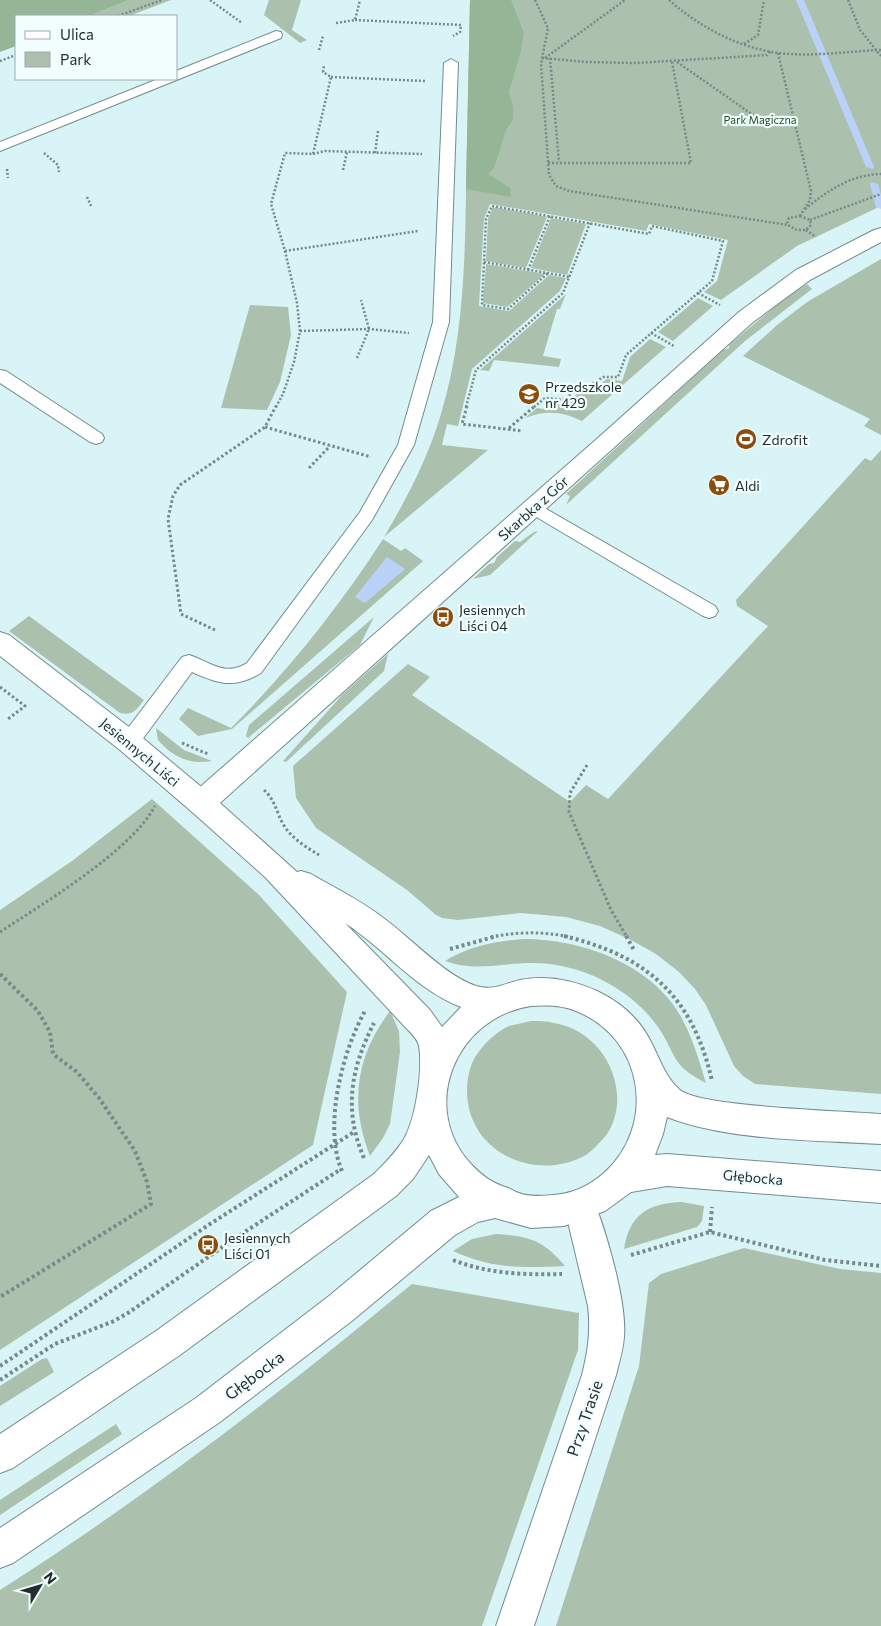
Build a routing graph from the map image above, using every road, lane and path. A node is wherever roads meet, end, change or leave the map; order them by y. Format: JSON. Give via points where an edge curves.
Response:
{"nodes":[{"id":1,"x":162,"y":0,"type":"edge"},
{"id":2,"x":360,"y":0,"type":"edge"},
{"id":3,"x":535,"y":0,"type":"edge"},
{"id":4,"x":625,"y":0,"type":"edge"},
{"id":5,"x":669,"y":0,"type":"edge"},
{"id":6,"x":764,"y":0,"type":"edge"},
{"id":7,"x":848,"y":0,"type":"edge"},
{"id":8,"x":121,"y":15,"type":"edge"},
{"id":9,"x":355,"y":20,"type":"junction"},
{"id":10,"x":336,"y":23,"type":"dead end"},
{"id":11,"x":276,"y":35,"type":"dead end"},
{"id":12,"x":323,"y":36,"type":"dead end"},
{"id":13,"x":453,"y":36,"type":"dead end"},
{"id":14,"x":744,"y":44,"type":"junction"},
{"id":15,"x":319,"y":50,"type":"dead end"},
{"id":16,"x":874,"y":50,"type":"junction"},
{"id":17,"x":881,"y":50,"type":"edge"},
{"id":18,"x":771,"y":51,"type":"junction"},
{"id":19,"x":778,"y":53,"type":"junction"},
{"id":20,"x":15,"y":54,"type":"edge"},
{"id":21,"x":881,"y":56,"type":"edge"},
{"id":22,"x":543,"y":58,"type":"junction"},
{"id":23,"x":550,"y":58,"type":"junction"},
{"id":24,"x":0,"y":61,"type":"edge"},
{"id":25,"x":676,"y":61,"type":"junction"},
{"id":26,"x":672,"y":62,"type":"junction"},
{"id":27,"x":451,"y":63,"type":"dead end"},
{"id":28,"x":324,"y":65,"type":"dead end"},
{"id":29,"x":178,"y":75,"type":"edge"},
{"id":30,"x":331,"y":77,"type":"junction"},
{"id":31,"x":167,"y":80,"type":"edge"},
{"id":32,"x":425,"y":81,"type":"dead end"},
{"id":33,"x":795,"y":123,"type":"junction"},
{"id":34,"x":378,"y":132,"type":"dead end"},
{"id":35,"x":0,"y":147,"type":"edge"},
{"id":36,"x":40,"y":149,"type":"dead end"},
{"id":37,"x":347,"y":152,"type":"junction"},
{"id":38,"x":375,"y":153,"type":"junction"},
{"id":39,"x":313,"y":154,"type":"junction"},
{"id":40,"x":446,"y":154,"type":"junction"},
{"id":41,"x":548,"y":162,"type":"junction"},
{"id":42,"x":558,"y":162,"type":"junction"},
{"id":43,"x":344,"y":170,"type":"dead end"},
{"id":44,"x":58,"y":172,"type":"dead end"},
{"id":45,"x":881,"y":174,"type":"edge"},
{"id":46,"x":881,"y":194,"type":"edge"},
{"id":47,"x":87,"y":197,"type":"dead end"},
{"id":48,"x":92,"y":208,"type":"dead end"},
{"id":49,"x":803,"y":211,"type":"junction"},
{"id":50,"x":550,"y":216,"type":"junction"},
{"id":51,"x":800,"y":216,"type":"junction"},
{"id":52,"x":810,"y":220,"type":"junction"},
{"id":53,"x":590,"y":223,"type":"junction"},
{"id":54,"x":788,"y":225,"type":"junction"},
{"id":55,"x":444,"y":227,"type":"junction"},
{"id":56,"x":806,"y":230,"type":"junction"},
{"id":57,"x":881,"y":234,"type":"edge"},
{"id":58,"x":818,"y":240,"type":"dead end"},
{"id":59,"x":285,"y":251,"type":"junction"},
{"id":60,"x":484,"y":262,"type":"junction"},
{"id":61,"x":528,"y":270,"type":"junction"},
{"id":62,"x":548,"y":273,"type":"junction"},
{"id":63,"x":570,"y":277,"type":"junction"},
{"id":64,"x":698,"y":293,"type":"junction"},
{"id":65,"x":361,"y":300,"type":"dead end"},
{"id":66,"x":717,"y":303,"type":"dead end"},
{"id":67,"x":369,"y":329,"type":"junction"},
{"id":68,"x":300,"y":331,"type":"junction"},
{"id":69,"x":651,"y":333,"type":"junction"},
{"id":70,"x":437,"y":336,"type":"junction"},
{"id":71,"x":670,"y":344,"type":"dead end"},
{"id":72,"x":357,"y":358,"type":"dead end"},
{"id":73,"x":0,"y":375,"type":"edge"},
{"id":74,"x":265,"y":427,"type":"junction"},
{"id":75,"x":509,"y":428,"type":"junction"},
{"id":76,"x":522,"y":432,"type":"dead end"},
{"id":77,"x":96,"y":438,"type":"dead end"},
{"id":78,"x":330,"y":446,"type":"junction"},
{"id":79,"x":396,"y":464,"type":"junction"},
{"id":80,"x":309,"y":468,"type":"dead end"},
{"id":81,"x":534,"y":508,"type":"junction"},
{"id":82,"x":709,"y":611,"type":"dead end"},
{"id":83,"x":215,"y":630,"type":"dead end"},
{"id":84,"x":0,"y":642,"type":"edge"},
{"id":85,"x":0,"y":687,"type":"edge"},
{"id":86,"x":149,"y":714,"type":"junction"},
{"id":87,"x":8,"y":719,"type":"dead end"},
{"id":88,"x":129,"y":742,"type":"junction"},
{"id":89,"x":587,"y":765,"type":"dead end"},
{"id":90,"x":238,"y":770,"type":"junction"},
{"id":91,"x":200,"y":803,"type":"junction"},
{"id":92,"x":155,"y":805,"type":"dead end"},
{"id":93,"x":325,"y":859,"type":"dead end"},
{"id":94,"x":275,"y":868,"type":"junction"},
{"id":95,"x":0,"y":932,"type":"edge"},
{"id":96,"x":443,"y":944,"type":"dead end"},
{"id":97,"x":449,"y":949,"type":"junction"},
{"id":98,"x":634,"y":950,"type":"dead end"},
{"id":99,"x":426,"y":969,"type":"junction"},
{"id":100,"x":0,"y":974,"type":"edge"},
{"id":101,"x":397,"y":996,"type":"junction"},
{"id":102,"x":492,"y":1002,"type":"junction"},
{"id":103,"x":369,"y":1007,"type":"dead end"},
{"id":104,"x":434,"y":1066,"type":"junction"},
{"id":105,"x":652,"y":1079,"type":"junction"},
{"id":106,"x":430,"y":1102,"type":"junction"},
{"id":107,"x":714,"y":1115,"type":"junction"},
{"id":108,"x":881,"y":1129,"type":"edge"},
{"id":109,"x":354,"y":1132,"type":"junction"},
{"id":110,"x":334,"y":1145,"type":"junction"},
{"id":111,"x":341,"y":1169,"type":"junction"},
{"id":112,"x":344,"y":1174,"type":"dead end"},
{"id":113,"x":626,"y":1177,"type":"junction"},
{"id":114,"x":385,"y":1185,"type":"junction"},
{"id":115,"x":881,"y":1187,"type":"edge"},
{"id":116,"x":505,"y":1203,"type":"junction"},
{"id":117,"x":712,"y":1203,"type":"dead end"},
{"id":118,"x":580,"y":1205,"type":"junction"},
{"id":119,"x":710,"y":1232,"type":"junction"},
{"id":120,"x":427,"y":1237,"type":"junction"},
{"id":121,"x":595,"y":1266,"type":"junction"},
{"id":122,"x":881,"y":1266,"type":"edge"},
{"id":123,"x":0,"y":1297,"type":"edge"},
{"id":124,"x":0,"y":1366,"type":"edge"},
{"id":125,"x":0,"y":1380,"type":"edge"},
{"id":126,"x":0,"y":1455,"type":"edge"},
{"id":127,"x":0,"y":1550,"type":"edge"},
{"id":128,"x":515,"y":1626,"type":"edge"}],
"edges":[{"from":1,"to":8,"type":"path"},
{"from":2,"to":9,"type":"path"},
{"from":3,"to":22,"type":"path","via":[[548,28]]},
{"from":4,"to":22,"type":"path"},
{"from":5,"to":14,"type":"path","via":[[697,22]]},
{"from":6,"to":14,"type":"path","via":[[758,35]]},
{"from":7,"to":16,"type":"path"},
{"from":9,"to":10,"type":"path"},
{"from":9,"to":13,"type":"path","via":[[461,25],[460,32]]},
{"from":11,"to":29,"type":"lane"},
{"from":12,"to":15,"type":"path"},
{"from":14,"to":18,"type":"path"},
{"from":16,"to":17,"type":"path"},
{"from":16,"to":19,"type":"path"},
{"from":16,"to":21,"type":"path"},
{"from":18,"to":19,"type":"path"},
{"from":18,"to":25,"type":"path","via":[[767,54]]},
{"from":19,"to":33,"type":"path"},
{"from":20,"to":24,"type":"path"},
{"from":22,"to":23,"type":"path"},
{"from":22,"to":41,"type":"path"},
{"from":23,"to":26,"type":"path","via":[[590,62]]},
{"from":23,"to":42,"type":"path"},
{"from":25,"to":26,"type":"path"},
{"from":25,"to":33,"type":"path","via":[[763,122]]},
{"from":26,"to":42,"type":"path","via":[[691,163]]},
{"from":27,"to":40,"type":"lane"},
{"from":28,"to":30,"type":"path","via":[[323,72]]},
{"from":30,"to":32,"type":"path"},
{"from":30,"to":39,"type":"path"},
{"from":31,"to":35,"type":"lane"},
{"from":33,"to":49,"type":"path","via":[[811,191]]},
{"from":34,"to":38,"type":"path"},
{"from":36,"to":44,"type":"path","via":[[58,165]]},
{"from":37,"to":38,"type":"path"},
{"from":37,"to":39,"type":"path"},
{"from":37,"to":43,"type":"path"},
{"from":38,"to":40,"type":"path"},
{"from":39,"to":59,"type":"path","via":[[285,153],[271,204]]},
{"from":40,"to":55,"type":"lane"},
{"from":41,"to":42,"type":"path"},
{"from":41,"to":54,"type":"path","via":[[551,181],[569,191]]},
{"from":45,"to":49,"type":"path","via":[[840,182]]},
{"from":46,"to":52,"type":"path"},
{"from":47,"to":48,"type":"path"},
{"from":49,"to":51,"type":"path"},
{"from":50,"to":53,"type":"path"},
{"from":50,"to":60,"type":"path","via":[[492,206],[486,219]]},
{"from":50,"to":61,"type":"path"},
{"from":51,"to":52,"type":"path"},
{"from":51,"to":54,"type":"path","via":[[789,218]]},
{"from":52,"to":56,"type":"path","via":[[811,225]]},
{"from":53,"to":63,"type":"path"},
{"from":53,"to":64,"type":"path","via":[[649,234],[652,226],[723,241],[712,281]]},
{"from":54,"to":56,"type":"path"},
{"from":55,"to":59,"type":"path"},
{"from":55,"to":70,"type":"lane"},
{"from":56,"to":58,"type":"path"},
{"from":57,"to":81,"type":"street","name":"Skarbka z Gór","via":[[803,275],[746,317]]},
{"from":59,"to":68,"type":"path"},
{"from":60,"to":61,"type":"path"},
{"from":60,"to":62,"type":"path","via":[[482,305],[508,309]]},
{"from":61,"to":62,"type":"path"},
{"from":62,"to":63,"type":"path"},
{"from":63,"to":75,"type":"path","via":[[563,293],[474,374],[462,424]]},
{"from":64,"to":66,"type":"path"},
{"from":64,"to":69,"type":"path"},
{"from":65,"to":67,"type":"path"},
{"from":67,"to":68,"type":"path"},
{"from":67,"to":70,"type":"path"},
{"from":67,"to":72,"type":"path"},
{"from":68,"to":74,"type":"path","via":[[289,378]]},
{"from":69,"to":71,"type":"path"},
{"from":69,"to":75,"type":"path","via":[[626,355],[618,377],[603,377],[589,386],[580,386],[564,400],[545,398]]},
{"from":70,"to":79,"type":"lane","via":[[406,445]]},
{"from":73,"to":77,"type":"lane"},
{"from":74,"to":78,"type":"path"},
{"from":74,"to":83,"type":"path","via":[[172,493],[168,519],[181,614]]},
{"from":75,"to":76,"type":"path"},
{"from":78,"to":79,"type":"path"},
{"from":78,"to":80,"type":"path"},
{"from":79,"to":86,"type":"lane","via":[[366,516],[254,668],[232,678],[189,662]]},
{"from":81,"to":82,"type":"lane"},
{"from":81,"to":90,"type":"street","name":"Skarbka z Gór"},
{"from":84,"to":88,"type":"street","name":"Jesiennych Liści"},
{"from":85,"to":87,"type":"path","via":[[25,706]]},
{"from":86,"to":88,"type":"lane"},
{"from":86,"to":90,"type":"path","via":[[184,745],[221,759]]},
{"from":88,"to":91,"type":"street","name":"Jesiennych Liści"},
{"from":89,"to":98,"type":"path","via":[[570,793],[569,812],[610,910]]},
{"from":90,"to":91,"type":"street","name":"Skarbka z Gór"},
{"from":90,"to":93,"type":"path","via":[[277,804],[281,822],[292,836]]},
{"from":91,"to":94,"type":"street","name":"Jesiennych Liści"},
{"from":92,"to":95,"type":"path","via":[[135,835],[58,894]]},
{"from":94,"to":99,"type":"street","name":"Jesiennych Liści","via":[[373,926]]},
{"from":94,"to":101,"type":"street","name":"Jesiennych Liści"},
{"from":96,"to":97,"type":"path"},
{"from":97,"to":99,"type":"path"},
{"from":97,"to":107,"type":"path","via":[[517,933],[553,934],[611,950],[640,967],[681,1004],[697,1035],[715,1092]]},
{"from":99,"to":102,"type":"street","name":"Jesiennych Liści","via":[[465,997]]},
{"from":100,"to":123,"type":"path","via":[[38,1011],[50,1032],[53,1054],[77,1072],[99,1098],[135,1151],[148,1182],[151,1204]]},
{"from":101,"to":104,"type":"street","name":"Jesiennych Liści","via":[[430,1036],[436,1054]]},
{"from":101,"to":109,"type":"path","via":[[374,1023],[358,1061],[352,1092]]},
{"from":102,"to":104,"type":"street","via":[[451,1035]]},
{"from":102,"to":105,"type":"street","via":[[546,994],[582,1002],[613,1020],[626,1033],[637,1047]]},
{"from":103,"to":110,"type":"path","via":[[359,1021],[349,1046],[336,1111]]},
{"from":104,"to":106,"type":"street"},
{"from":105,"to":107,"type":"street","via":[[674,1105]]},
{"from":105,"to":113,"type":"street","via":[[653,1131],[639,1162]]},
{"from":106,"to":114,"type":"street","via":[[425,1127],[414,1154]]},
{"from":106,"to":116,"type":"street","via":[[432,1120],[446,1154],[458,1170],[487,1194]]},
{"from":107,"to":108,"type":"street"},
{"from":109,"to":110,"type":"path"},
{"from":109,"to":114,"type":"path","via":[[366,1161]]},
{"from":110,"to":111,"type":"path"},
{"from":110,"to":124,"type":"path","via":[[210,1224]]},
{"from":111,"to":112,"type":"path"},
{"from":111,"to":125,"type":"path","via":[[128,1313],[55,1344]]},
{"from":113,"to":115,"type":"street","name":"Głębocka","via":[[667,1170]]},
{"from":113,"to":118,"type":"street","via":[[597,1199]]},
{"from":114,"to":126,"type":"street","via":[[168,1343]]},
{"from":116,"to":118,"type":"street","via":[[542,1210]]},
{"from":116,"to":120,"type":"street","name":"Głębocka","via":[[486,1204],[464,1211]]},
{"from":117,"to":119,"type":"path"},
{"from":118,"to":121,"type":"street","name":"Przy Trasie"},
{"from":119,"to":121,"type":"path"},
{"from":119,"to":122,"type":"path","via":[[825,1260]]},
{"from":120,"to":121,"type":"path","via":[[447,1257],[470,1268],[504,1274],[573,1273]]},
{"from":120,"to":127,"type":"street","name":"Głębocka","via":[[208,1410]]},
{"from":121,"to":128,"type":"street","name":"Przy Trasie","via":[[606,1323],[599,1375]]}]}
